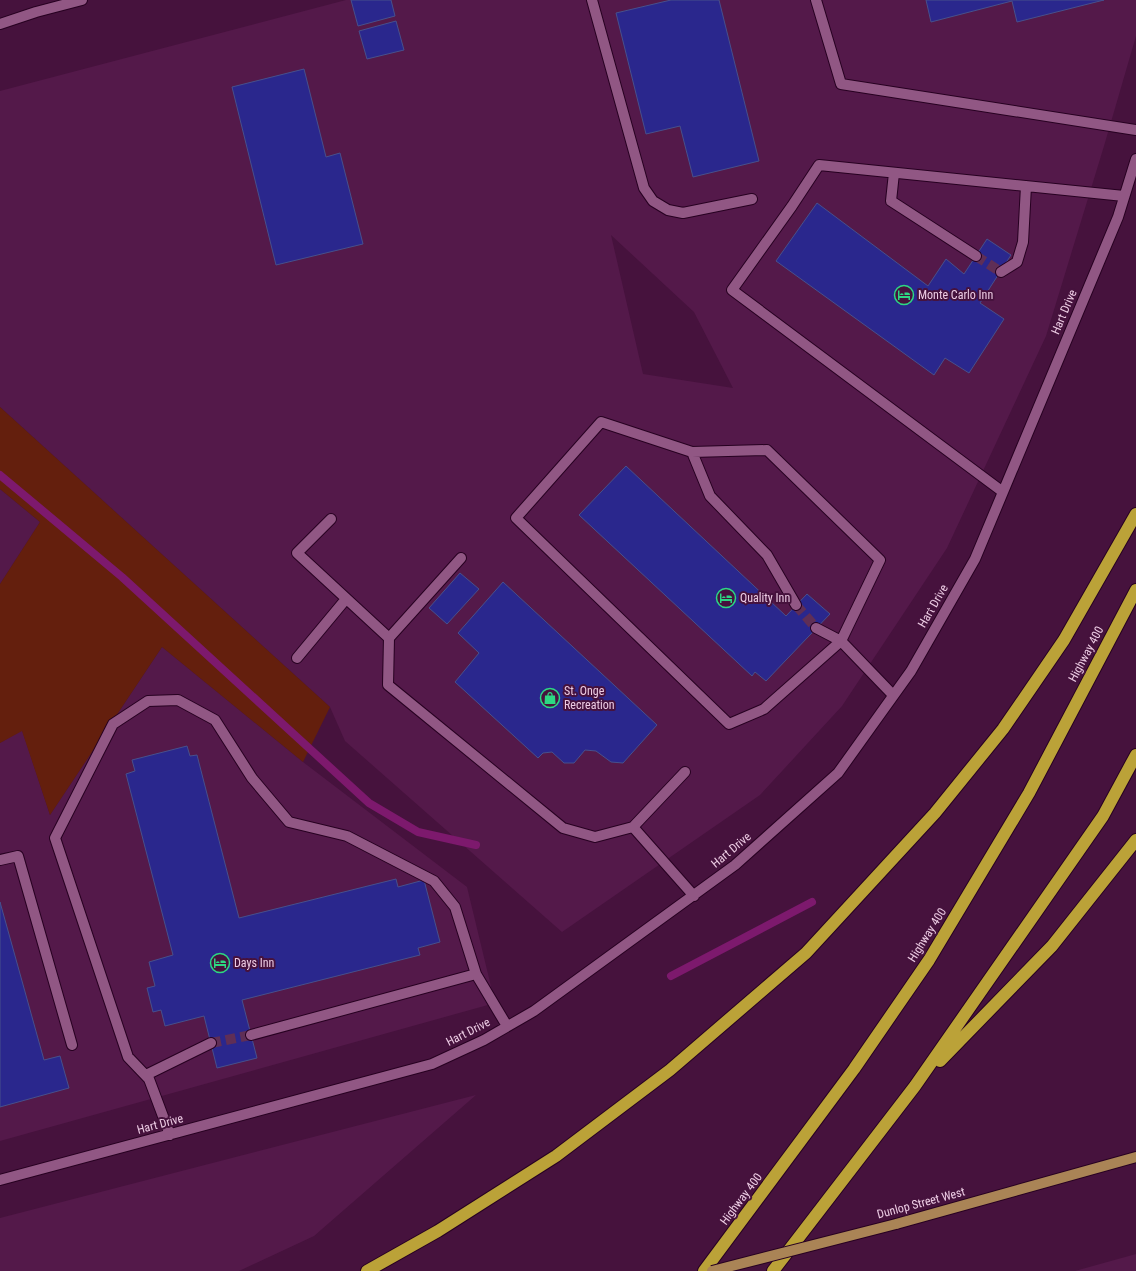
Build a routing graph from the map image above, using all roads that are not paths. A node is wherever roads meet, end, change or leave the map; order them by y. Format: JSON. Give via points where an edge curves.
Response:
{"nodes":[{"id":1,"x":82,"y":0,"type":"edge"},
{"id":2,"x":592,"y":0,"type":"edge"},
{"id":3,"x":816,"y":0,"type":"edge"},
{"id":4,"x":0,"y":24,"type":"edge"},
{"id":5,"x":1136,"y":130,"type":"edge"},
{"id":6,"x":1136,"y":159,"type":"edge"},
{"id":7,"x":894,"y":173,"type":"junction"},
{"id":8,"x":1026,"y":186,"type":"junction"},
{"id":9,"x":1124,"y":196,"type":"junction"},
{"id":10,"x":752,"y":199,"type":"dead end"},
{"id":11,"x":976,"y":256,"type":"tunnel mouth"},
{"id":12,"x":1001,"y":272,"type":"dead end"},
{"id":13,"x":692,"y":452,"type":"junction"},
{"id":14,"x":1003,"y":492,"type":"junction"},
{"id":15,"x":1136,"y":514,"type":"edge"},
{"id":16,"x":331,"y":518,"type":"dead end"},
{"id":17,"x":461,"y":558,"type":"dead end"},
{"id":18,"x":1136,"y":590,"type":"edge"},
{"id":19,"x":346,"y":599,"type":"junction"},
{"id":20,"x":796,"y":605,"type":"tunnel mouth"},
{"id":21,"x":816,"y":628,"type":"tunnel mouth"},
{"id":22,"x":388,"y":638,"type":"junction"},
{"id":23,"x":841,"y":641,"type":"junction"},
{"id":24,"x":297,"y":658,"type":"dead end"},
{"id":25,"x":893,"y":695,"type":"junction"},
{"id":26,"x":1136,"y":755,"type":"edge"},
{"id":27,"x":685,"y":772,"type":"dead end"},
{"id":28,"x":634,"y":827,"type":"junction"},
{"id":29,"x":1136,"y":840,"type":"edge"},
{"id":30,"x":0,"y":860,"type":"edge"},
{"id":31,"x":694,"y":896,"type":"junction"},
{"id":32,"x":476,"y":974,"type":"junction"},
{"id":33,"x":507,"y":1026,"type":"junction"},
{"id":34,"x":251,"y":1035,"type":"tunnel mouth"},
{"id":35,"x":211,"y":1043,"type":"tunnel mouth"},
{"id":36,"x":72,"y":1046,"type":"dead end"},
{"id":37,"x":146,"y":1075,"type":"junction"},
{"id":38,"x":915,"y":1086,"type":"junction"},
{"id":39,"x":170,"y":1135,"type":"junction"},
{"id":40,"x":1136,"y":1157,"type":"edge"},
{"id":41,"x":0,"y":1180,"type":"edge"},
{"id":42,"x":368,"y":1271,"type":"edge"},
{"id":43,"x":704,"y":1271,"type":"edge"},
{"id":44,"x":712,"y":1271,"type":"edge"},
{"id":45,"x":773,"y":1271,"type":"edge"}],
"edges":[{"from":1,"to":4,"type":"street"},
{"from":2,"to":10,"type":"street","via":[[644,188],[653,201],[668,210],[683,213]]},
{"from":3,"to":5,"type":"street","via":[[841,84]]},
{"from":6,"to":9,"type":"street","name":"Hart Drive"},
{"from":7,"to":8,"type":"street"},
{"from":7,"to":11,"type":"street","via":[[891,201]]},
{"from":7,"to":14,"type":"street","via":[[819,165],[732,290]]},
{"from":8,"to":9,"type":"street"},
{"from":8,"to":12,"type":"street","via":[[1023,242],[1017,262]]},
{"from":9,"to":14,"type":"street","name":"Hart Drive","via":[[1118,217]]},
{"from":13,"to":20,"type":"street","via":[[710,496],[767,555]]},
{"from":13,"to":23,"type":"street","via":[[767,450],[880,560]]},
{"from":13,"to":23,"type":"street","via":[[601,422],[516,518],[729,724],[764,709]]},
{"from":14,"to":25,"type":"street","name":"Hart Drive","via":[[975,559],[911,671]]},
{"from":15,"to":42,"type":"highway","via":[[1064,640],[1003,729],[935,813],[806,953],[670,1070],[556,1156],[438,1231]]},
{"from":16,"to":19,"type":"street","via":[[297,553]]},
{"from":17,"to":22,"type":"street"},
{"from":18,"to":43,"type":"highway","name":"Highway 400","via":[[1029,794],[928,960],[854,1069]]},
{"from":19,"to":22,"type":"street"},
{"from":19,"to":24,"type":"street"},
{"from":21,"to":23,"type":"street"},
{"from":22,"to":28,"type":"street","via":[[388,685],[563,828],[595,837]]},
{"from":23,"to":25,"type":"street"},
{"from":25,"to":31,"type":"street","name":"Hart Drive","via":[[838,773],[735,865]]},
{"from":26,"to":38,"type":"highway","via":[[1103,816]]},
{"from":27,"to":28,"type":"street"},
{"from":28,"to":31,"type":"street"},
{"from":29,"to":38,"type":"highway","via":[[1052,946]]},
{"from":30,"to":36,"type":"street","via":[[18,856]]},
{"from":31,"to":33,"type":"street","name":"Hart Drive","via":[[534,1011]]},
{"from":32,"to":33,"type":"street"},
{"from":32,"to":34,"type":"street"},
{"from":32,"to":37,"type":"street","via":[[455,907],[434,881],[347,836],[289,822],[252,778],[215,720],[178,700],[148,701],[113,724],[55,838],[128,1057]]},
{"from":33,"to":39,"type":"street","name":"Hart Drive","via":[[484,1040],[432,1064]]},
{"from":35,"to":37,"type":"street"},
{"from":37,"to":39,"type":"street"},
{"from":38,"to":45,"type":"highway"},
{"from":39,"to":41,"type":"street","name":"Hart Drive"},
{"from":40,"to":44,"type":"main road","name":"Dunlop Street West","bridge":true,"via":[[896,1224]]}]}
